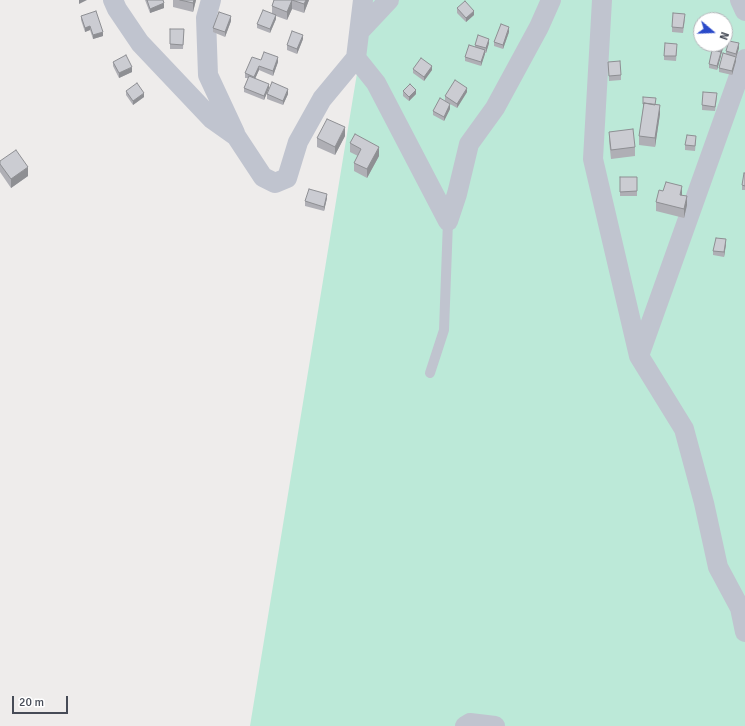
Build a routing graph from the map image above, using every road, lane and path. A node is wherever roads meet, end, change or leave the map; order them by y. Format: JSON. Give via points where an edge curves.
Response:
{"nodes":[{"id":1,"x":113,"y":0,"type":"edge"},
{"id":2,"x":211,"y":0,"type":"edge"},
{"id":3,"x":363,"y":0,"type":"edge"},
{"id":4,"x":388,"y":0,"type":"edge"},
{"id":5,"x":552,"y":0,"type":"edge"},
{"id":6,"x":602,"y":0,"type":"edge"},
{"id":7,"x":740,"y":0,"type":"edge"},
{"id":8,"x":745,"y":11,"type":"edge"},
{"id":9,"x":359,"y":32,"type":"junction"},
{"id":10,"x":356,"y":58,"type":"junction"},
{"id":11,"x":745,"y":59,"type":"edge"},
{"id":12,"x":236,"y":136,"type":"junction"},
{"id":13,"x":448,"y":221,"type":"junction"},
{"id":14,"x":639,"y":356,"type":"junction"},
{"id":15,"x":430,"y":373,"type":"dead end"},
{"id":16,"x":745,"y":632,"type":"edge"},
{"id":17,"x":465,"y":726,"type":"edge"},
{"id":18,"x":495,"y":726,"type":"edge"}],
"edges":[{"from":1,"to":12,"type":"street","via":[[140,43],[212,119]]},
{"from":2,"to":12,"type":"street","via":[[206,18],[208,75]]},
{"from":3,"to":9,"type":"street"},
{"from":4,"to":9,"type":"street"},
{"from":5,"to":13,"type":"street","via":[[495,108],[469,144]]},
{"from":6,"to":14,"type":"street","via":[[593,159]]},
{"from":7,"to":8,"type":"street"},
{"from":9,"to":10,"type":"street"},
{"from":10,"to":12,"type":"street","via":[[322,99],[298,142],[288,178],[274,183],[263,177]]},
{"from":10,"to":13,"type":"street","via":[[376,83]]},
{"from":11,"to":14,"type":"street"},
{"from":13,"to":15,"type":"lane","via":[[444,330]]},
{"from":14,"to":16,"type":"street","via":[[684,429],[718,567],[740,608]]},
{"from":17,"to":18,"type":"street","via":[[470,723]]}]}
